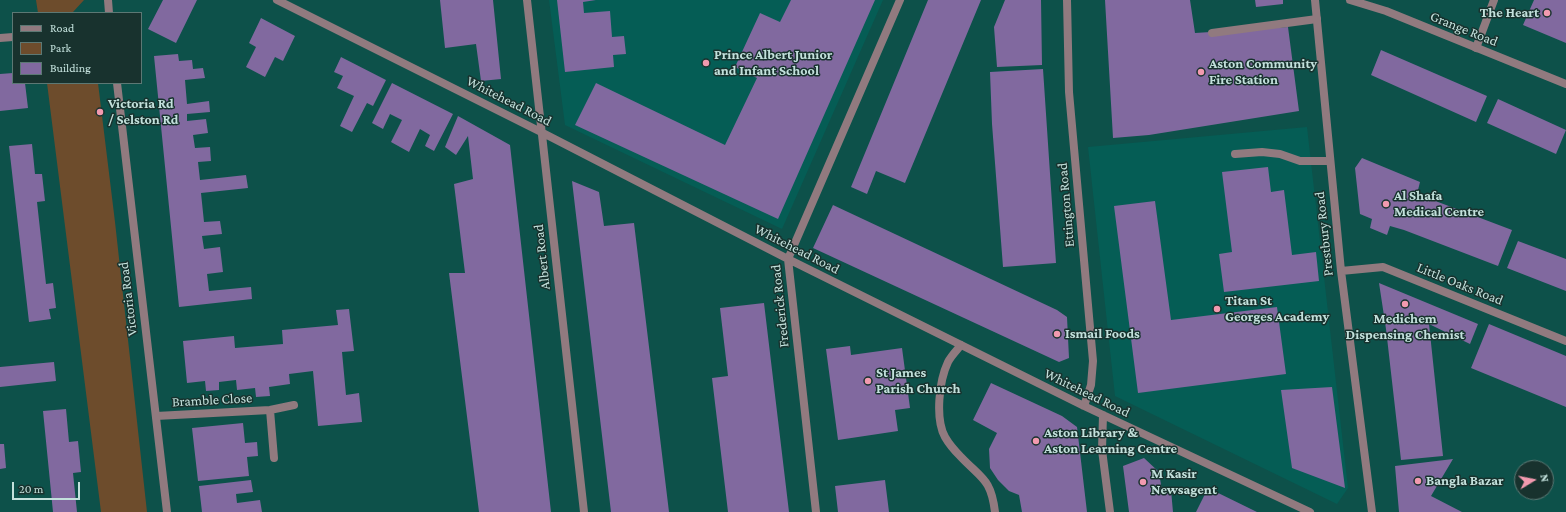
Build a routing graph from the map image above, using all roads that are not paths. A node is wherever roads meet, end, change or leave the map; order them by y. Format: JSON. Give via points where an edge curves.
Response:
{"nodes":[{"id":1,"x":108,"y":0,"type":"edge"},
{"id":2,"x":277,"y":0,"type":"edge"},
{"id":3,"x":527,"y":0,"type":"edge"},
{"id":4,"x":900,"y":0,"type":"edge"},
{"id":5,"x":1067,"y":0,"type":"edge"},
{"id":6,"x":1315,"y":0,"type":"edge"},
{"id":7,"x":1350,"y":0,"type":"edge"},
{"id":8,"x":1494,"y":0,"type":"edge"},
{"id":9,"x":109,"y":12,"type":"edge"},
{"id":10,"x":1317,"y":19,"type":"junction"},
{"id":11,"x":1212,"y":33,"type":"dead end"},
{"id":12,"x":12,"y":37,"type":"edge"},
{"id":13,"x":0,"y":38,"type":"edge"},
{"id":14,"x":1476,"y":48,"type":"junction"},
{"id":15,"x":117,"y":84,"type":"edge"},
{"id":16,"x":1566,"y":84,"type":"edge"},
{"id":17,"x":541,"y":132,"type":"junction"},
{"id":18,"x":1235,"y":154,"type":"dead end"},
{"id":19,"x":1330,"y":161,"type":"junction"},
{"id":20,"x":788,"y":259,"type":"junction"},
{"id":21,"x":1341,"y":271,"type":"junction"},
{"id":22,"x":1566,"y":341,"type":"edge"},
{"id":23,"x":960,"y":345,"type":"junction"},
{"id":24,"x":294,"y":405,"type":"dead end"},
{"id":25,"x":1084,"y":406,"type":"junction"},
{"id":26,"x":270,"y":410,"type":"junction"},
{"id":27,"x":1103,"y":415,"type":"junction"},
{"id":28,"x":156,"y":416,"type":"junction"},
{"id":29,"x":274,"y":458,"type":"dead end"},
{"id":30,"x":167,"y":512,"type":"edge"},
{"id":31,"x":584,"y":512,"type":"edge"},
{"id":32,"x":816,"y":512,"type":"edge"},
{"id":33,"x":995,"y":512,"type":"edge"},
{"id":34,"x":1110,"y":512,"type":"edge"},
{"id":35,"x":1310,"y":512,"type":"edge"},
{"id":36,"x":1372,"y":512,"type":"edge"}],
"edges":[{"from":1,"to":9,"type":"street"},
{"from":2,"to":17,"type":"street","name":"Whitehead Road"},
{"from":3,"to":17,"type":"street","name":"Albert Road"},
{"from":4,"to":20,"type":"street","name":"Frederick Road"},
{"from":5,"to":25,"type":"street","name":"Ettington Road","via":[[1069,92],[1092,361],[1091,385]]},
{"from":6,"to":10,"type":"street","name":"Prestbury Road"},
{"from":7,"to":14,"type":"street","name":"Grange Road","via":[[1386,11]]},
{"from":8,"to":14,"type":"street"},
{"from":10,"to":11,"type":"street"},
{"from":10,"to":19,"type":"street","name":"Prestbury Road"},
{"from":12,"to":13,"type":"street"},
{"from":14,"to":16,"type":"street","name":"Grange Road"},
{"from":15,"to":28,"type":"street","name":"Victoria Road"},
{"from":17,"to":20,"type":"street","name":"Whitehead Road"},
{"from":17,"to":31,"type":"street","name":"Albert Road"},
{"from":18,"to":19,"type":"street","via":[[1262,152],[1280,154],[1300,161]]},
{"from":19,"to":21,"type":"street","name":"Prestbury Road"},
{"from":20,"to":23,"type":"street","name":"Whitehead Road"},
{"from":20,"to":32,"type":"street","name":"Frederick Road"},
{"from":21,"to":22,"type":"street","name":"Little Oaks Road","via":[[1383,267]]},
{"from":21,"to":36,"type":"street","name":"Prestbury Road"},
{"from":23,"to":25,"type":"street","name":"Whitehead Road"},
{"from":23,"to":33,"type":"street","via":[[948,362],[942,381],[940,422],[945,437],[988,484]]},
{"from":24,"to":26,"type":"street","name":"Bramble Close"},
{"from":25,"to":27,"type":"street","name":"Whitehead Road"},
{"from":26,"to":28,"type":"street","name":"Bramble Close"},
{"from":26,"to":29,"type":"street","name":"Bramble Close"},
{"from":27,"to":34,"type":"street","via":[[1102,450]]},
{"from":27,"to":35,"type":"street","name":"Whitehead Road"},
{"from":28,"to":30,"type":"street","name":"Victoria Road"}]}
